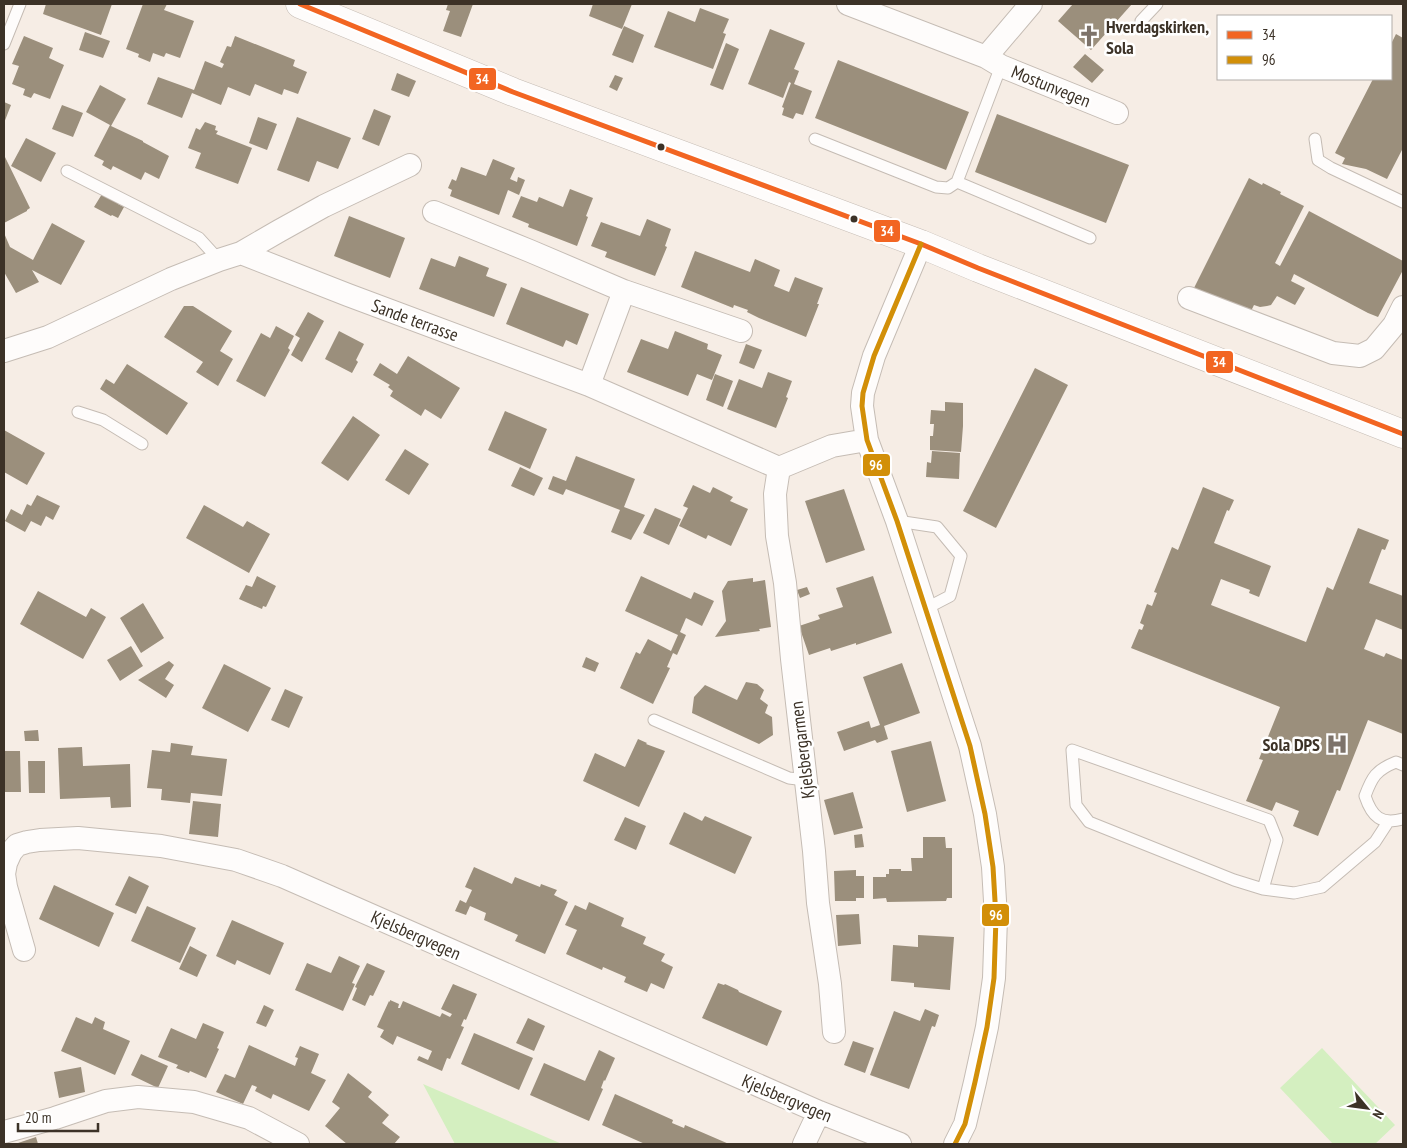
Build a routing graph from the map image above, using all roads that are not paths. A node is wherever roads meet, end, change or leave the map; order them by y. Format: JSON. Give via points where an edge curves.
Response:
{"nodes":[{"id":1,"x":20,"y":4,"type":"edge"},
{"id":2,"x":300,"y":4,"type":"edge"},
{"id":3,"x":848,"y":4,"type":"edge"},
{"id":4,"x":1031,"y":4,"type":"edge"},
{"id":5,"x":1157,"y":4,"type":"edge"},
{"id":6,"x":1141,"y":21,"type":"dead end"},
{"id":7,"x":4,"y":44,"type":"edge"},
{"id":8,"x":993,"y":62,"type":"junction"},
{"id":9,"x":1117,"y":113,"type":"dead end"},
{"id":10,"x":815,"y":139,"type":"dead end"},
{"id":11,"x":1315,"y":139,"type":"dead end"},
{"id":12,"x":410,"y":165,"type":"dead end"},
{"id":13,"x":67,"y":171,"type":"dead end"},
{"id":14,"x":957,"y":182,"type":"junction"},
{"id":15,"x":1403,"y":202,"type":"edge"},
{"id":16,"x":434,"y":212,"type":"dead end"},
{"id":17,"x":1090,"y":238,"type":"dead end"},
{"id":18,"x":921,"y":244,"type":"junction"},
{"id":19,"x":242,"y":253,"type":"junction"},
{"id":20,"x":219,"y":260,"type":"junction"},
{"id":21,"x":624,"y":291,"type":"junction"},
{"id":22,"x":1189,"y":298,"type":"dead end"},
{"id":23,"x":1403,"y":307,"type":"edge"},
{"id":24,"x":741,"y":331,"type":"dead end"},
{"id":25,"x":4,"y":352,"type":"edge"},
{"id":26,"x":589,"y":385,"type":"junction"},
{"id":27,"x":78,"y":412,"type":"dead end"},
{"id":28,"x":1403,"y":434,"type":"edge"},
{"id":29,"x":867,"y":440,"type":"junction"},
{"id":30,"x":142,"y":444,"type":"dead end"},
{"id":31,"x":778,"y":468,"type":"junction"},
{"id":32,"x":897,"y":521,"type":"junction"},
{"id":33,"x":925,"y":609,"type":"junction"},
{"id":34,"x":654,"y":720,"type":"dead end"},
{"id":35,"x":1403,"y":765,"type":"edge"},
{"id":36,"x":806,"y":780,"type":"junction"},
{"id":37,"x":1403,"y":818,"type":"edge"},
{"id":38,"x":1388,"y":822,"type":"junction"},
{"id":39,"x":1263,"y":889,"type":"junction"},
{"id":40,"x":24,"y":950,"type":"dead end"},
{"id":41,"x":834,"y":1032,"type":"dead end"},
{"id":42,"x":819,"y":1112,"type":"junction"},
{"id":43,"x":4,"y":1132,"type":"edge"},
{"id":44,"x":298,"y":1144,"type":"edge"},
{"id":45,"x":804,"y":1144,"type":"edge"},
{"id":46,"x":900,"y":1144,"type":"edge"},
{"id":47,"x":955,"y":1144,"type":"edge"}],
"edges":[{"from":1,"to":7,"type":"lane"},
{"from":2,"to":18,"type":"street","via":[[513,92]]},
{"from":3,"to":8,"type":"street","name":"Mostunvegen"},
{"from":4,"to":8,"type":"street","name":"Mostunvegen"},
{"from":5,"to":6,"type":"lane"},
{"from":8,"to":9,"type":"street","name":"Mostunvegen"},
{"from":8,"to":14,"type":"lane"},
{"from":10,"to":14,"type":"lane","via":[[936,187],[948,188]]},
{"from":11,"to":15,"type":"lane","via":[[1318,160]]},
{"from":12,"to":19,"type":"street","via":[[324,206]]},
{"from":13,"to":20,"type":"lane","via":[[199,238]]},
{"from":14,"to":17,"type":"lane"},
{"from":16,"to":21,"type":"street"},
{"from":18,"to":28,"type":"street"},
{"from":18,"to":29,"type":"street","via":[[876,349],[863,393]]},
{"from":19,"to":20,"type":"street"},
{"from":19,"to":26,"type":"street","name":"Sande terrasse"},
{"from":20,"to":25,"type":"street","via":[[48,337]]},
{"from":21,"to":24,"type":"street"},
{"from":21,"to":26,"type":"street"},
{"from":22,"to":23,"type":"street","via":[[1333,353],[1360,356],[1374,349],[1394,325]]},
{"from":26,"to":31,"type":"street","name":"Sande terrasse"},
{"from":27,"to":30,"type":"lane","via":[[103,420]]},
{"from":29,"to":31,"type":"street","via":[[832,446]]},
{"from":29,"to":32,"type":"street"},
{"from":31,"to":36,"type":"street","name":"Kjelsbergarmen","via":[[775,512]]},
{"from":32,"to":33,"type":"street"},
{"from":32,"to":33,"type":"lane","via":[[938,527],[961,556],[950,596]]},
{"from":33,"to":47,"type":"street","via":[[970,746],[994,875],[994,978],[987,1027],[964,1124]]},
{"from":34,"to":36,"type":"lane","via":[[790,778]]},
{"from":35,"to":38,"type":"lane","via":[[1396,762],[1384,767],[1371,780],[1365,796],[1377,818]]},
{"from":36,"to":41,"type":"street","name":"Kjelsbergarmen"},
{"from":37,"to":38,"type":"lane"},
{"from":38,"to":39,"type":"lane","via":[[1375,842],[1322,887],[1294,893]]},
{"from":39,"to":39,"type":"lane","via":[[1276,840],[1269,820],[1072,750],[1076,805],[1089,822]]},
{"from":40,"to":42,"type":"street","name":"Kjelsbergvegen","via":[[4,874],[6,863],[17,845],[78,838],[161,846],[236,860],[282,876]]},
{"from":42,"to":45,"type":"street"},
{"from":42,"to":46,"type":"street","name":"Kjelsbergvegen"},
{"from":43,"to":44,"type":"street","via":[[106,1102],[138,1098],[194,1102],[249,1118]]}]}
